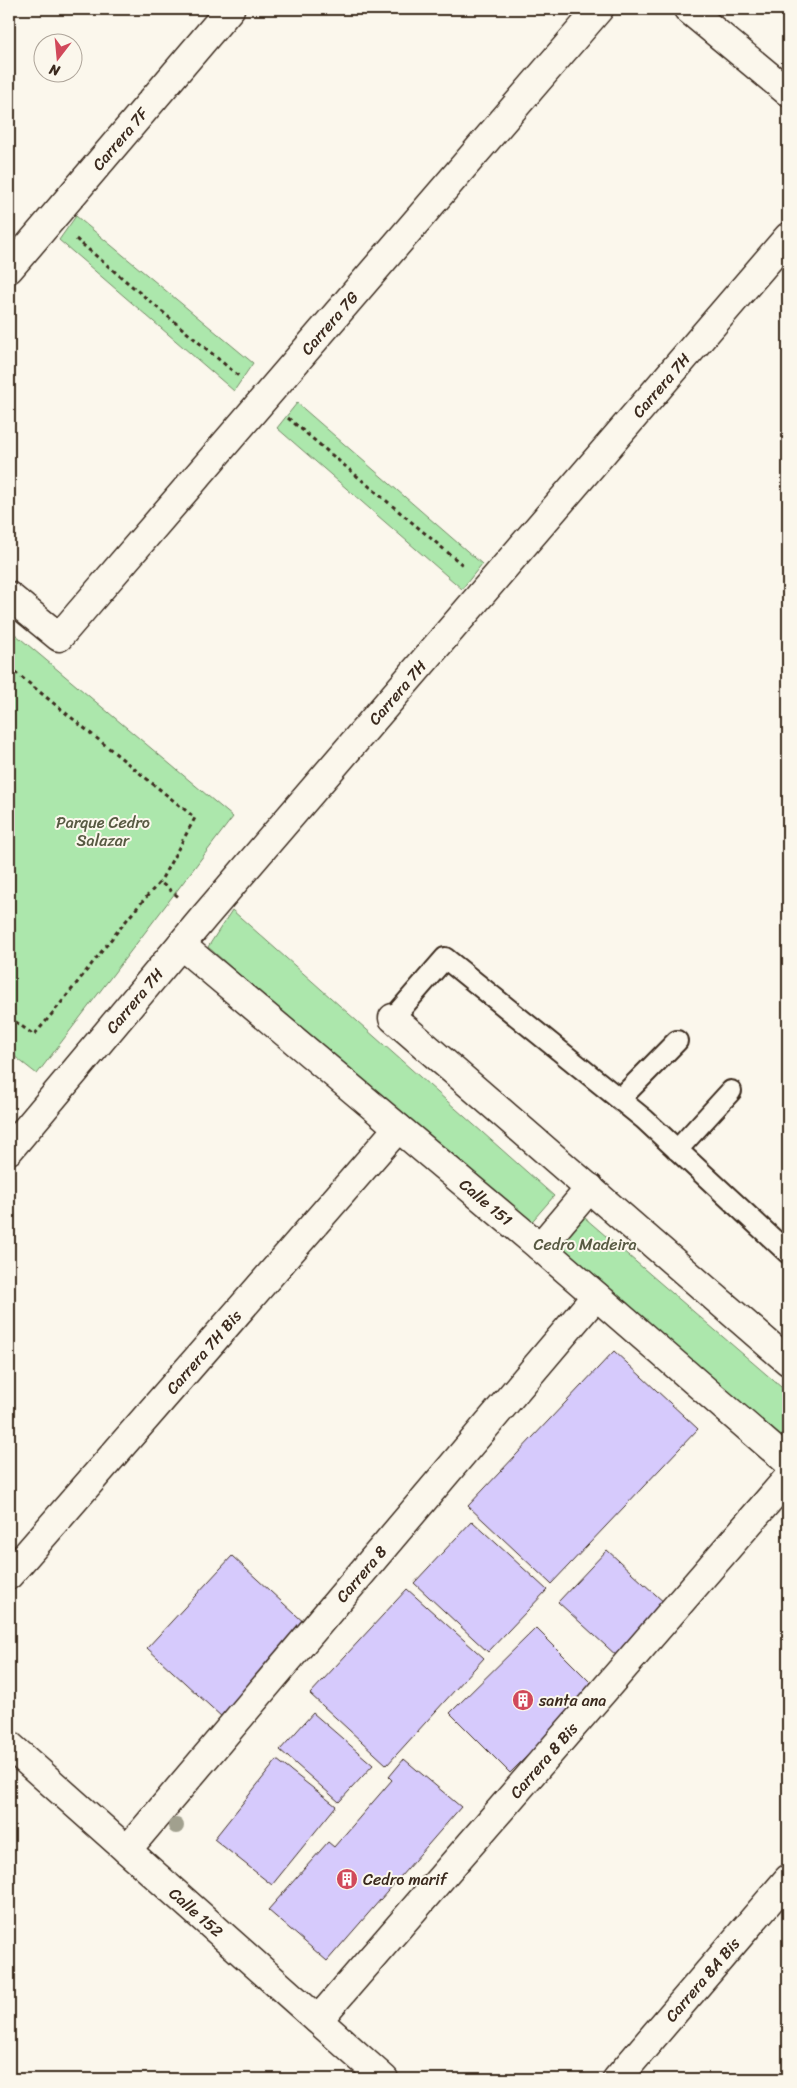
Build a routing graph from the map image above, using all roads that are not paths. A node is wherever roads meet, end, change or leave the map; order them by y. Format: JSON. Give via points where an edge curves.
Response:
{"nodes":[{"id":1,"x":230,"y":9,"type":"edge"},
{"id":2,"x":599,"y":9,"type":"edge"},
{"id":3,"x":688,"y":9,"type":"edge"},
{"id":4,"x":788,"y":92,"type":"edge"},
{"id":5,"x":788,"y":237,"type":"edge"},
{"id":6,"x":9,"y":269,"type":"edge"},
{"id":7,"x":9,"y":596,"type":"edge"},
{"id":8,"x":181,"y":945,"type":"junction"},
{"id":9,"x":393,"y":1018,"type":"joint"},
{"id":10,"x":676,"y":1042,"type":"dead end"},
{"id":11,"x":731,"y":1091,"type":"dead end"},
{"id":12,"x":620,"y":1099,"type":"junction"},
{"id":13,"x":398,"y":1128,"type":"junction"},
{"id":14,"x":9,"y":1150,"type":"edge"},
{"id":15,"x":678,"y":1150,"type":"junction"},
{"id":16,"x":590,"y":1188,"type":"junction"},
{"id":17,"x":540,"y":1247,"type":"junction"},
{"id":18,"x":788,"y":1254,"type":"edge"},
{"id":19,"x":596,"y":1296,"type":"junction"},
{"id":20,"x":788,"y":1361,"type":"edge"},
{"id":21,"x":788,"y":1462,"type":"edge"},
{"id":22,"x":788,"y":1478,"type":"edge"},
{"id":23,"x":9,"y":1575,"type":"edge"},
{"id":24,"x":9,"y":1745,"type":"edge"},
{"id":25,"x":127,"y":1850,"type":"junction"},
{"id":26,"x":788,"y":1879,"type":"edge"},
{"id":27,"x":318,"y":2020,"type":"junction"},
{"id":28,"x":384,"y":2079,"type":"edge"},
{"id":29,"x":617,"y":2079,"type":"edge"}],
"edges":[{"from":1,"to":6,"type":"street","name":"Carrera 7F"},
{"from":2,"to":7,"type":"street","name":"Carrera 7G","via":[[59,636]]},
{"from":3,"to":4,"type":"street"},
{"from":5,"to":8,"type":"street","name":"Carrera 7H"},
{"from":8,"to":13,"type":"street","name":"Calle 151"},
{"from":8,"to":14,"type":"street","name":"Carrera 7H"},
{"from":9,"to":12,"type":"lane","via":[[445,958]]},
{"from":9,"to":16,"type":"street"},
{"from":10,"to":12,"type":"lane"},
{"from":11,"to":15,"type":"lane"},
{"from":12,"to":15,"type":"lane"},
{"from":13,"to":17,"type":"street","name":"Calle 151"},
{"from":13,"to":23,"type":"street","name":"Carrera 7H Bis"},
{"from":15,"to":18,"type":"lane"},
{"from":16,"to":17,"type":"street"},
{"from":16,"to":20,"type":"street"},
{"from":17,"to":19,"type":"street","name":"Calle 151"},
{"from":19,"to":21,"type":"street","name":"Calle 151"},
{"from":19,"to":25,"type":"street","name":"Carrera 8"},
{"from":22,"to":27,"type":"street","name":"Carrera 8 Bis"},
{"from":24,"to":25,"type":"street","name":"Calle 152"},
{"from":25,"to":27,"type":"street","name":"Calle 152"},
{"from":26,"to":29,"type":"street","name":"Carrera 8A Bis"},
{"from":27,"to":28,"type":"street","name":"Calle 152"}]}
